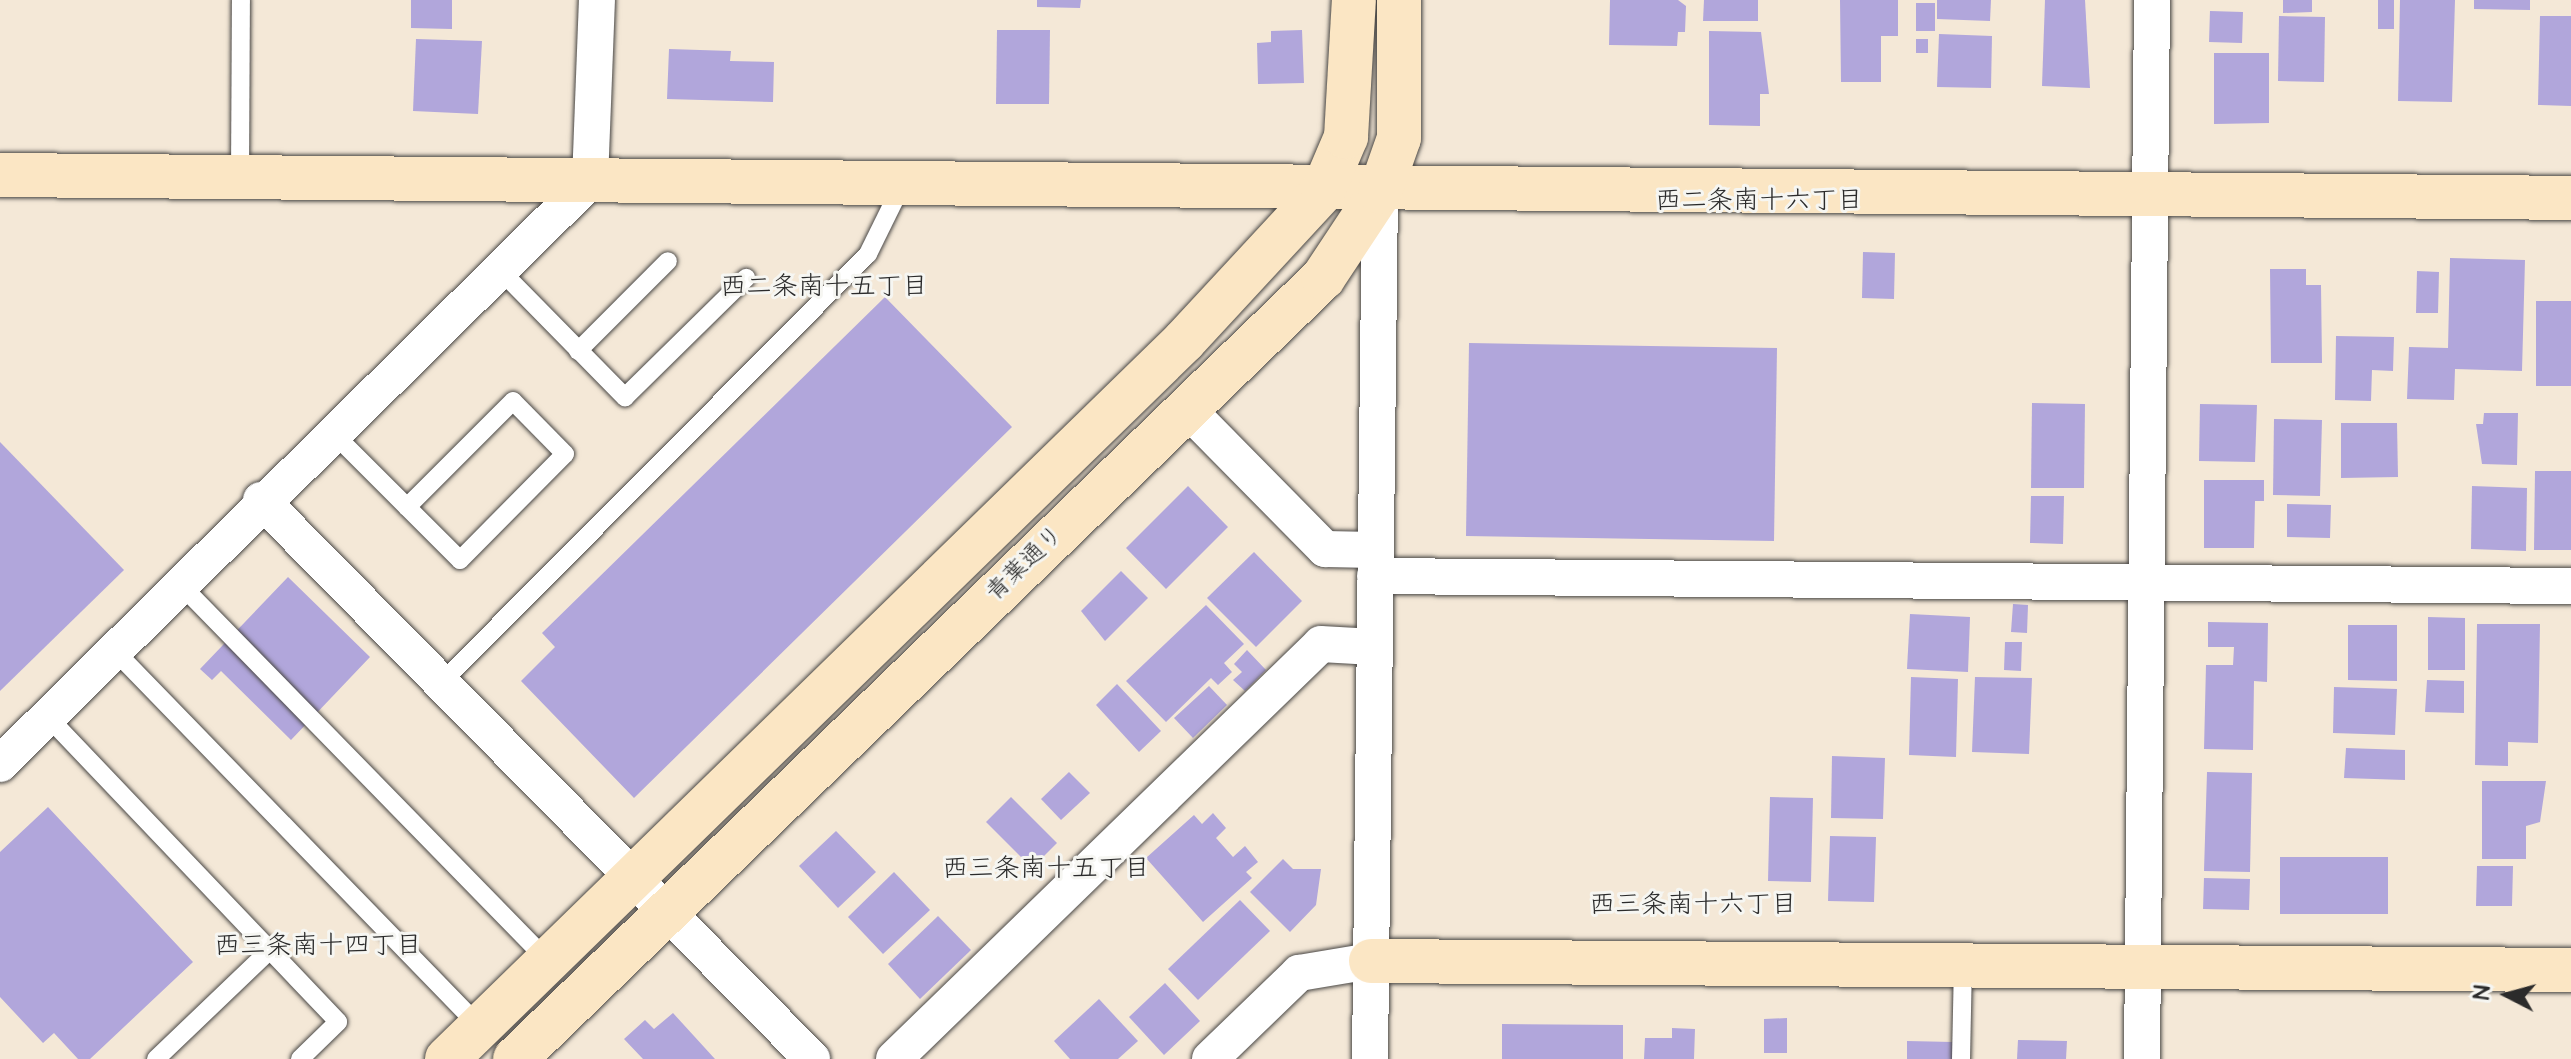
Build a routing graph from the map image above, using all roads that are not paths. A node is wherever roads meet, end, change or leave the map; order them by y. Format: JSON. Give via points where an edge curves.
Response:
{"nodes":[{"id":1,"x":241,"y":0,"type":"edge"},
{"id":2,"x":597,"y":0,"type":"edge"},
{"id":3,"x":1354,"y":0,"type":"edge"},
{"id":4,"x":1399,"y":0,"type":"edge"},
{"id":5,"x":2152,"y":0,"type":"edge"},
{"id":6,"x":0,"y":175,"type":"edge"},
{"id":7,"x":240,"y":177,"type":"junction"},
{"id":8,"x":590,"y":181,"type":"junction"},
{"id":9,"x":902,"y":185,"type":"junction"},
{"id":10,"x":1323,"y":191,"type":"junction"},
{"id":11,"x":1380,"y":192,"type":"junction"},
{"id":12,"x":2152,"y":195,"type":"junction"},
{"id":13,"x":2571,"y":198,"type":"edge"},
{"id":14,"x":668,"y":261,"type":"dead end"},
{"id":15,"x":499,"y":269,"type":"junction"},
{"id":16,"x":746,"y":278,"type":"dead end"},
{"id":17,"x":578,"y":351,"type":"junction"},
{"id":18,"x":1187,"y":409,"type":"junction"},
{"id":19,"x":332,"y":432,"type":"junction"},
{"id":20,"x":261,"y":500,"type":"junction"},
{"id":21,"x":407,"y":507,"type":"junction"},
{"id":22,"x":1375,"y":563,"type":"junction"},
{"id":23,"x":179,"y":583,"type":"junction"},
{"id":24,"x":2152,"y":585,"type":"junction"},
{"id":25,"x":2571,"y":586,"type":"edge"},
{"id":26,"x":1374,"y":647,"type":"junction"},
{"id":27,"x":113,"y":649,"type":"junction"},
{"id":28,"x":442,"y":682,"type":"junction"},
{"id":29,"x":47,"y":716,"type":"junction"},
{"id":30,"x":0,"y":764,"type":"edge"},
{"id":31,"x":636,"y":878,"type":"junction"},
{"id":32,"x":665,"y":911,"type":"junction"},
{"id":33,"x":270,"y":950,"type":"junction"},
{"id":34,"x":548,"y":961,"type":"junction"},
{"id":35,"x":1371,"y":961,"type":"junction"},
{"id":36,"x":1963,"y":964,"type":"junction"},
{"id":37,"x":2143,"y":965,"type":"junction"},
{"id":38,"x":2571,"y":970,"type":"edge"},
{"id":39,"x":480,"y":1027,"type":"junction"},
{"id":40,"x":156,"y":1059,"type":"edge"},
{"id":41,"x":300,"y":1059,"type":"edge"},
{"id":42,"x":447,"y":1059,"type":"edge"},
{"id":43,"x":515,"y":1059,"type":"edge"},
{"id":44,"x":812,"y":1059,"type":"edge"},
{"id":45,"x":894,"y":1059,"type":"edge"},
{"id":46,"x":1210,"y":1059,"type":"edge"},
{"id":47,"x":1370,"y":1059,"type":"edge"},
{"id":48,"x":1961,"y":1059,"type":"edge"},
{"id":49,"x":2142,"y":1059,"type":"edge"}],
"edges":[{"from":1,"to":7,"type":"lane"},
{"from":2,"to":8,"type":"street"},
{"from":3,"to":10,"type":"street","via":[[1346,137]]},
{"from":4,"to":11,"type":"street","name":"青葉通り","via":[[1399,138]]},
{"from":5,"to":12,"type":"street"},
{"from":6,"to":7,"type":"street"},
{"from":7,"to":8,"type":"street"},
{"from":8,"to":9,"type":"street"},
{"from":8,"to":15,"type":"street"},
{"from":9,"to":10,"type":"street"},
{"from":9,"to":28,"type":"lane","via":[[868,254]]},
{"from":10,"to":11,"type":"street"},
{"from":10,"to":31,"type":"street","via":[[1184,341]]},
{"from":11,"to":12,"type":"street"},
{"from":11,"to":18,"type":"street","name":"青葉通り","via":[[1323,278]]},
{"from":11,"to":22,"type":"street"},
{"from":12,"to":13,"type":"street"},
{"from":12,"to":24,"type":"street"},
{"from":14,"to":17,"type":"lane"},
{"from":15,"to":17,"type":"lane"},
{"from":15,"to":19,"type":"street"},
{"from":16,"to":17,"type":"lane","via":[[625,397]]},
{"from":18,"to":22,"type":"street","via":[[1325,549]]},
{"from":18,"to":32,"type":"street","name":"青葉通り"},
{"from":19,"to":20,"type":"street"},
{"from":19,"to":21,"type":"lane"},
{"from":20,"to":23,"type":"street"},
{"from":20,"to":28,"type":"street"},
{"from":21,"to":21,"type":"lane","via":[[460,560],[565,454],[513,401]]},
{"from":22,"to":24,"type":"street"},
{"from":22,"to":26,"type":"street"},
{"from":23,"to":27,"type":"street"},
{"from":23,"to":34,"type":"lane"},
{"from":24,"to":25,"type":"street"},
{"from":24,"to":37,"type":"street"},
{"from":26,"to":35,"type":"street"},
{"from":26,"to":45,"type":"street","via":[[1321,644]]},
{"from":27,"to":29,"type":"street"},
{"from":27,"to":39,"type":"lane"},
{"from":28,"to":31,"type":"street"},
{"from":29,"to":30,"type":"street"},
{"from":29,"to":33,"type":"lane"},
{"from":31,"to":32,"type":"street"},
{"from":31,"to":34,"type":"street"},
{"from":32,"to":43,"type":"street","name":"青葉通り"},
{"from":32,"to":44,"type":"street"},
{"from":33,"to":40,"type":"lane"},
{"from":33,"to":41,"type":"lane","via":[[338,1022]]},
{"from":34,"to":39,"type":"street"},
{"from":35,"to":36,"type":"street"},
{"from":35,"to":46,"type":"street","via":[[1299,973]]},
{"from":35,"to":47,"type":"street"},
{"from":36,"to":37,"type":"street"},
{"from":36,"to":48,"type":"lane"},
{"from":37,"to":38,"type":"street"},
{"from":37,"to":49,"type":"street"},
{"from":39,"to":42,"type":"street"}]}
